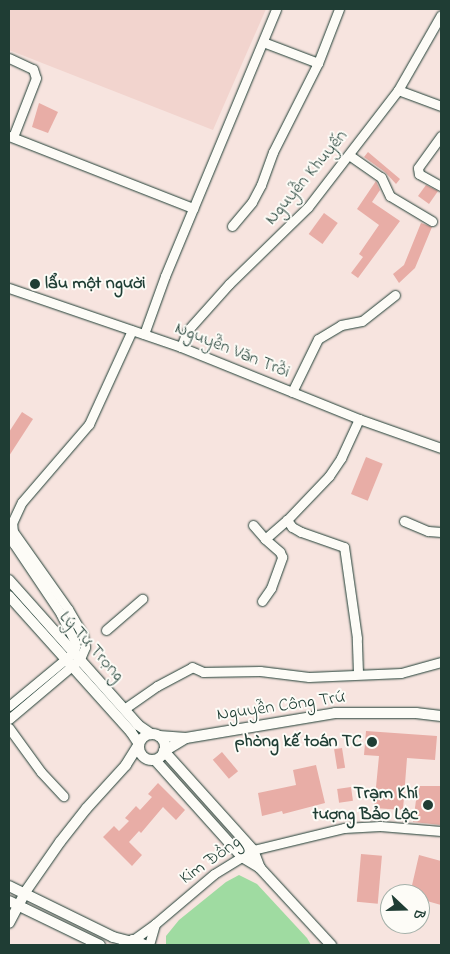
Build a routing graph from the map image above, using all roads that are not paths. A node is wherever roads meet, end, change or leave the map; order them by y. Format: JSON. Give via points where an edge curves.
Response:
{"nodes":[{"id":1,"x":276,"y":9,"type":"edge"},
{"id":2,"x":339,"y":9,"type":"edge"},
{"id":3,"x":441,"y":15,"type":"edge"},
{"id":4,"x":263,"y":42,"type":"junction"},
{"id":5,"x":9,"y":58,"type":"edge"},
{"id":6,"x":318,"y":63,"type":"junction"},
{"id":7,"x":398,"y":90,"type":"junction"},
{"id":8,"x":440,"y":104,"type":"edge"},
{"id":9,"x":11,"y":136,"type":"edge"},
{"id":10,"x":441,"y":136,"type":"edge"},
{"id":11,"x":349,"y":155,"type":"junction"},
{"id":12,"x":441,"y":186,"type":"edge"},
{"id":13,"x":193,"y":208,"type":"junction"},
{"id":14,"x":432,"y":221,"type":"dead end"},
{"id":15,"x":232,"y":226,"type":"dead end"},
{"id":16,"x":9,"y":288,"type":"edge"},
{"id":17,"x":395,"y":295,"type":"dead end"},
{"id":18,"x":132,"y":330,"type":"junction"},
{"id":19,"x":144,"y":334,"type":"junction"},
{"id":20,"x":181,"y":347,"type":"junction"},
{"id":21,"x":292,"y":392,"type":"junction"},
{"id":22,"x":359,"y":419,"type":"junction"},
{"id":23,"x":441,"y":448,"type":"edge"},
{"id":24,"x":288,"y":520,"type":"junction"},
{"id":25,"x":404,"y":521,"type":"dead end"},
{"id":26,"x":253,"y":525,"type":"dead end"},
{"id":27,"x":441,"y":532,"type":"edge"},
{"id":28,"x":265,"y":539,"type":"junction"},
{"id":29,"x":9,"y":580,"type":"edge"},
{"id":30,"x":9,"y":596,"type":"edge"},
{"id":31,"x":142,"y":599,"type":"dead end"},
{"id":32,"x":262,"y":601,"type":"dead end"},
{"id":33,"x":106,"y":630,"type":"dead end"},
{"id":34,"x":77,"y":655,"type":"junction"},
{"id":35,"x":69,"y":662,"type":"junction"},
{"id":36,"x":441,"y":662,"type":"edge"},
{"id":37,"x":358,"y":673,"type":"junction"},
{"id":38,"x":9,"y":706,"type":"edge"},
{"id":39,"x":124,"y":709,"type":"junction"},
{"id":40,"x":441,"y":716,"type":"edge"},
{"id":41,"x":9,"y":720,"type":"edge"},
{"id":42,"x":9,"y":728,"type":"edge"},
{"id":43,"x":155,"y":735,"type":"junction"},
{"id":44,"x":186,"y":738,"type":"junction"},
{"id":45,"x":139,"y":744,"type":"junction"},
{"id":46,"x":164,"y":751,"type":"junction"},
{"id":47,"x":153,"y":760,"type":"junction"},
{"id":48,"x":126,"y":765,"type":"junction"},
{"id":49,"x":63,"y":796,"type":"dead end"},
{"id":50,"x":441,"y":831,"type":"edge"},
{"id":51,"x":253,"y":850,"type":"junction"},
{"id":52,"x":242,"y":857,"type":"junction"},
{"id":53,"x":260,"y":868,"type":"junction"},
{"id":54,"x":9,"y":886,"type":"edge"},
{"id":55,"x":25,"y":894,"type":"junction"},
{"id":56,"x":13,"y":903,"type":"edge"},
{"id":57,"x":9,"y":923,"type":"edge"},
{"id":58,"x":155,"y":924,"type":"junction"},
{"id":59,"x":128,"y":942,"type":"edge"},
{"id":60,"x":100,"y":945,"type":"edge"},
{"id":61,"x":146,"y":945,"type":"edge"},
{"id":62,"x":149,"y":945,"type":"edge"},
{"id":63,"x":331,"y":945,"type":"edge"}],
"edges":[{"from":1,"to":4,"type":"street"},
{"from":2,"to":6,"type":"street"},
{"from":3,"to":7,"type":"street","name":"Nguyễn Khuyến"},
{"from":4,"to":6,"type":"street"},
{"from":4,"to":13,"type":"street"},
{"from":5,"to":9,"type":"street","via":[[34,69],[36,78]]},
{"from":6,"to":15,"type":"street","via":[[273,152],[261,185]]},
{"from":7,"to":8,"type":"street"},
{"from":7,"to":11,"type":"street","name":"Nguyễn Khuyến"},
{"from":9,"to":13,"type":"street"},
{"from":10,"to":12,"type":"street","via":[[418,168],[419,174]]},
{"from":11,"to":14,"type":"street","via":[[381,177],[390,196]]},
{"from":11,"to":20,"type":"street","name":"Nguyễn Khuyến","via":[[308,207],[229,284],[187,331]]},
{"from":13,"to":19,"type":"street"},
{"from":16,"to":18,"type":"street","name":"Nguyễn Văn Trỗi"},
{"from":17,"to":21,"type":"street","via":[[362,321],[341,325],[318,338]]},
{"from":18,"to":19,"type":"street","name":"Nguyễn Văn Trỗi"},
{"from":18,"to":34,"type":"street","via":[[89,424],[22,502],[12,523],[12,530],[42,570],[83,636],[85,648]]},
{"from":19,"to":20,"type":"street","name":"Nguyễn Văn Trỗi"},
{"from":20,"to":21,"type":"street","name":"Nguyễn Văn Trỗi"},
{"from":21,"to":22,"type":"street","name":"Nguyễn Văn Trỗi"},
{"from":22,"to":23,"type":"street","name":"Nguyễn Văn Trỗi"},
{"from":22,"to":24,"type":"street","via":[[329,476]]},
{"from":24,"to":28,"type":"street"},
{"from":24,"to":37,"type":"street","via":[[292,527],[302,532],[344,547],[357,638]]},
{"from":25,"to":27,"type":"street","via":[[428,531]]},
{"from":26,"to":28,"type":"street"},
{"from":28,"to":32,"type":"street","via":[[282,557]]},
{"from":29,"to":34,"type":"street","name":"Lý Tự Trọng"},
{"from":30,"to":35,"type":"street","name":"Lý Tự Trọng"},
{"from":31,"to":33,"type":"street"},
{"from":34,"to":35,"type":"street"},
{"from":34,"to":39,"type":"street","name":"Lý Tự Trọng"},
{"from":35,"to":38,"type":"street"},
{"from":35,"to":41,"type":"street"},
{"from":35,"to":45,"type":"street","name":"Lý Tự Trọng"},
{"from":36,"to":37,"type":"street","via":[[401,673]]},
{"from":37,"to":39,"type":"street","via":[[295,676],[260,671],[204,672],[192,667],[156,686]]},
{"from":39,"to":43,"type":"street","name":"Lý Tự Trọng","via":[[138,725]]},
{"from":40,"to":44,"type":"street","name":"Nguyễn Công Trứ","via":[[335,713]]},
{"from":42,"to":49,"type":"street","via":[[40,772]]},
{"from":43,"to":44,"type":"street","name":"Nguyễn Công Trứ"},
{"from":43,"to":45,"type":"street","via":[[143,737]]},
{"from":43,"to":46,"type":"street","via":[[164,742]]},
{"from":44,"to":46,"type":"street","name":"Nguyễn Công Trứ"},
{"from":45,"to":47,"type":"street","via":[[140,753]]},
{"from":45,"to":48,"type":"street"},
{"from":46,"to":47,"type":"street"},
{"from":46,"to":51,"type":"street"},
{"from":47,"to":48,"type":"street"},
{"from":47,"to":52,"type":"street"},
{"from":48,"to":55,"type":"street","via":[[63,837]]},
{"from":50,"to":51,"type":"street","name":"Kim Đồng","via":[[380,826],[344,828]]},
{"from":51,"to":52,"type":"street","name":"Kim Đồng"},
{"from":51,"to":53,"type":"street"},
{"from":52,"to":53,"type":"street"},
{"from":52,"to":58,"type":"street","name":"Kim Đồng","via":[[214,874]]},
{"from":53,"to":63,"type":"street"},
{"from":54,"to":55,"type":"street"},
{"from":55,"to":56,"type":"street"},
{"from":55,"to":59,"type":"street"},
{"from":56,"to":57,"type":"street"},
{"from":56,"to":60,"type":"street"},
{"from":58,"to":59,"type":"street","name":"Kim Đồng"},
{"from":58,"to":62,"type":"street"},
{"from":59,"to":61,"type":"street"}]}
